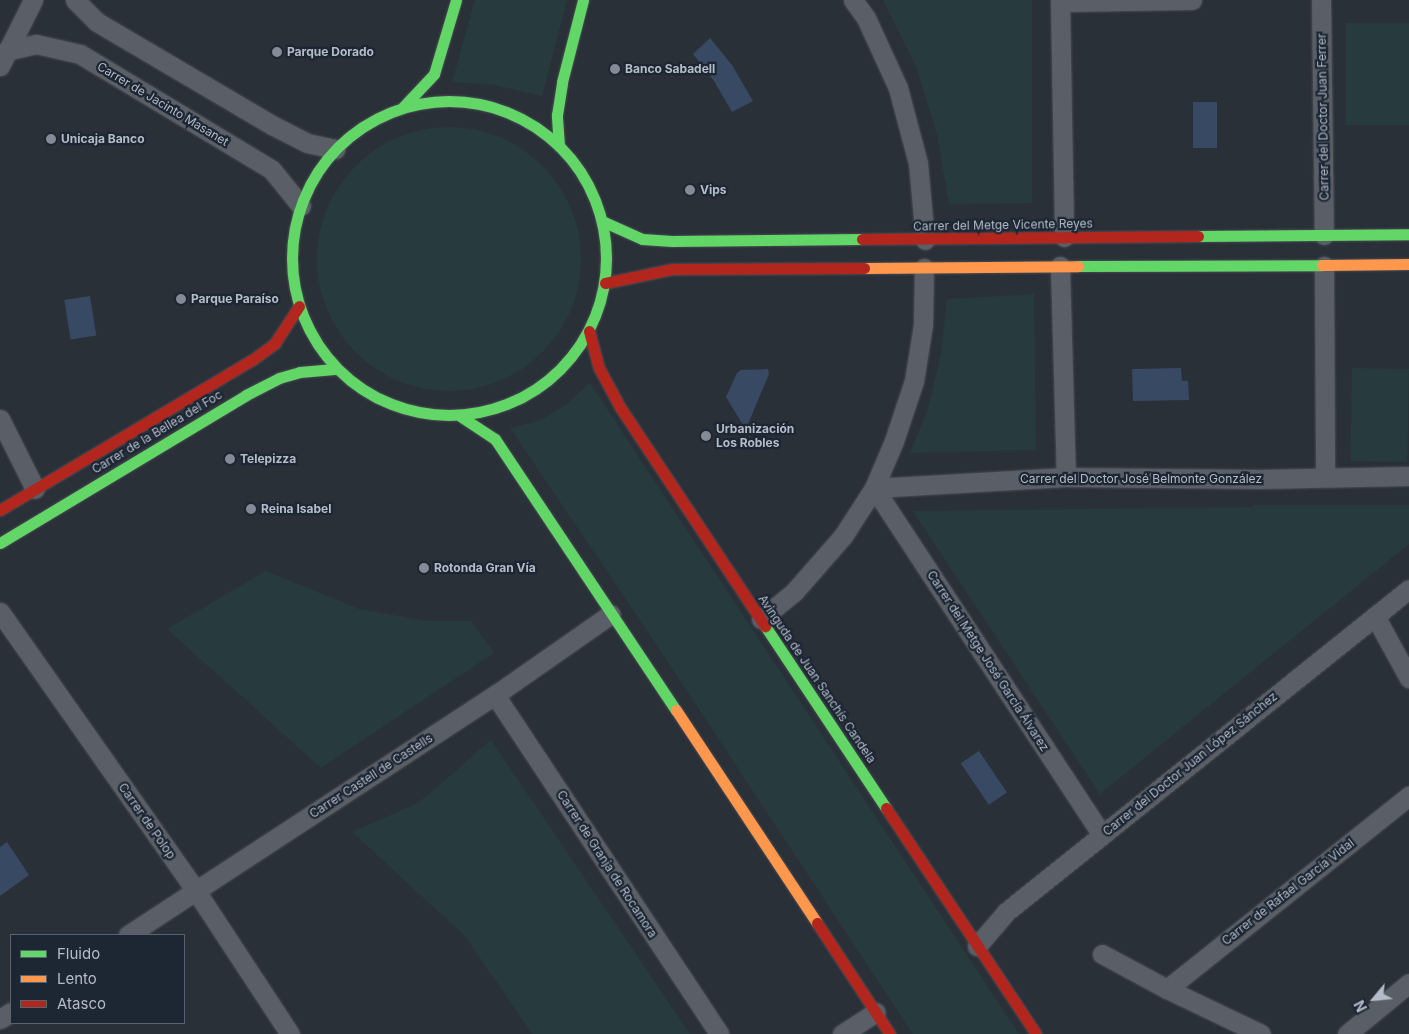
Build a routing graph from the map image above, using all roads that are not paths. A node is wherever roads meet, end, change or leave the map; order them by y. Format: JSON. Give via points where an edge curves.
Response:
{"nodes":[{"id":1,"x":33,"y":0,"type":"edge"},
{"id":2,"x":75,"y":0,"type":"edge"},
{"id":3,"x":456,"y":0,"type":"edge"},
{"id":4,"x":583,"y":0,"type":"edge"},
{"id":5,"x":853,"y":0,"type":"edge"},
{"id":6,"x":1192,"y":0,"type":"edge"},
{"id":7,"x":1321,"y":0,"type":"edge"},
{"id":8,"x":1060,"y":1,"type":"edge"},
{"id":9,"x":3,"y":58,"type":"edge"},
{"id":10,"x":403,"y":107,"type":"junction"},
{"id":11,"x":559,"y":146,"type":"junction"},
{"id":12,"x":335,"y":149,"type":"junction"},
{"id":13,"x":300,"y":206,"type":"junction"},
{"id":14,"x":602,"y":221,"type":"junction"},
{"id":15,"x":1409,"y":234,"type":"edge"},
{"id":16,"x":1324,"y":235,"type":"junction"},
{"id":17,"x":1064,"y":238,"type":"junction"},
{"id":18,"x":924,"y":240,"type":"junction"},
{"id":19,"x":1409,"y":264,"type":"edge"},
{"id":20,"x":1060,"y":266,"type":"junction"},
{"id":21,"x":1324,"y":266,"type":"junction"},
{"id":22,"x":924,"y":268,"type":"junction"},
{"id":23,"x":605,"y":284,"type":"junction"},
{"id":24,"x":299,"y":306,"type":"junction"},
{"id":25,"x":589,"y":331,"type":"junction"},
{"id":26,"x":337,"y":369,"type":"junction"},
{"id":27,"x":460,"y":416,"type":"junction"},
{"id":28,"x":0,"y":419,"type":"edge"},
{"id":29,"x":1409,"y":476,"type":"edge"},
{"id":30,"x":1066,"y":477,"type":"junction"},
{"id":31,"x":1325,"y":477,"type":"junction"},
{"id":32,"x":35,"y":488,"type":"junction"},
{"id":33,"x":874,"y":488,"type":"junction"},
{"id":34,"x":0,"y":510,"type":"edge"},
{"id":35,"x":0,"y":543,"type":"edge"},
{"id":36,"x":1409,"y":589,"type":"edge"},
{"id":37,"x":0,"y":612,"type":"edge"},
{"id":38,"x":611,"y":614,"type":"junction"},
{"id":39,"x":1375,"y":616,"type":"junction"},
{"id":40,"x":761,"y":619,"type":"junction"},
{"id":41,"x":1409,"y":678,"type":"edge"},
{"id":42,"x":495,"y":695,"type":"junction"},
{"id":43,"x":1409,"y":796,"type":"edge"},
{"id":44,"x":1102,"y":835,"type":"junction"},
{"id":45,"x":196,"y":891,"type":"junction"},
{"id":46,"x":130,"y":934,"type":"edge"},
{"id":47,"x":978,"y":946,"type":"junction"},
{"id":48,"x":1102,"y":954,"type":"dead end"},
{"id":49,"x":1409,"y":983,"type":"edge"},
{"id":50,"x":1167,"y":988,"type":"junction"},
{"id":51,"x":876,"y":1012,"type":"junction"},
{"id":52,"x":290,"y":1034,"type":"edge"},
{"id":53,"x":719,"y":1034,"type":"edge"},
{"id":54,"x":842,"y":1034,"type":"edge"},
{"id":55,"x":890,"y":1034,"type":"edge"},
{"id":56,"x":1036,"y":1034,"type":"edge"},
{"id":57,"x":1261,"y":1034,"type":"edge"},
{"id":58,"x":1347,"y":1034,"type":"edge"}],
"edges":[{"from":1,"to":9,"type":"street"},
{"from":2,"to":12,"type":"street","via":[[97,22],[272,126],[307,143]]},
{"from":3,"to":10,"type":"main road","via":[[434,74]]},
{"from":4,"to":11,"type":"main road","via":[[562,82],[557,115]]},
{"from":5,"to":18,"type":"street","via":[[866,18],[898,88],[918,163]]},
{"from":6,"to":8,"type":"street"},
{"from":7,"to":16,"type":"street","name":"Carrer del Doctor Juan Ferrer"},
{"from":8,"to":17,"type":"street"},
{"from":9,"to":13,"type":"street","name":"Carrer de Jacinto Masanet","via":[[36,44],[80,54],[272,170]]},
{"from":10,"to":11,"type":"main road","via":[[437,101],[472,102],[496,108],[519,117]]},
{"from":10,"to":12,"type":"main road","via":[[355,131]]},
{"from":11,"to":14,"type":"main road","via":[[586,180]]},
{"from":12,"to":13,"type":"main road","via":[[309,186]]},
{"from":13,"to":24,"type":"main road","via":[[292,256]]},
{"from":14,"to":18,"type":"main road","name":"Carrer del Metge Vicente Reyes","via":[[642,239]]},
{"from":14,"to":23,"type":"main road"},
{"from":15,"to":16,"type":"main road","name":"Carrer del Metge Vicente Reyes"},
{"from":16,"to":17,"type":"main road","name":"Carrer del Metge Vicente Reyes"},
{"from":17,"to":18,"type":"main road","name":"Carrer del Metge Vicente Reyes"},
{"from":19,"to":21,"type":"main road"},
{"from":20,"to":21,"type":"main road"},
{"from":20,"to":22,"type":"main road"},
{"from":20,"to":30,"type":"street"},
{"from":21,"to":31,"type":"street"},
{"from":22,"to":23,"type":"main road","via":[[672,269]]},
{"from":22,"to":33,"type":"street","via":[[923,325],[914,381]]},
{"from":23,"to":25,"type":"main road"},
{"from":24,"to":26,"type":"main road","via":[[314,339]]},
{"from":24,"to":32,"type":"main road","name":"Carrer de la Bellea del Foc","via":[[275,343],[252,360]]},
{"from":25,"to":27,"type":"main road","via":[[567,364],[544,385],[504,406]]},
{"from":25,"to":40,"type":"main road","name":"Avinguda de Juan Sanchís Candela","via":[[600,368],[620,407]]},
{"from":26,"to":27,"type":"main road","via":[[357,386],[406,410]]},
{"from":26,"to":35,"type":"main road","name":"Carrer de la Bellea del Foc","via":[[300,372],[258,388]]},
{"from":27,"to":38,"type":"main road","via":[[495,439]]},
{"from":28,"to":32,"type":"street"},
{"from":29,"to":31,"type":"street","name":"Carrer del Doctor José Belmonte González"},
{"from":30,"to":31,"type":"street","name":"Carrer del Doctor José Belmonte González"},
{"from":30,"to":33,"type":"street","name":"Carrer del Doctor José Belmonte González"},
{"from":32,"to":34,"type":"main road","name":"Carrer de la Bellea del Foc"},
{"from":33,"to":40,"type":"street","via":[[843,536],[794,592]]},
{"from":33,"to":44,"type":"street","name":"Carrer del Metge José García Álvarez"},
{"from":36,"to":39,"type":"street","name":"Carrer del Doctor Juan López Sánchez"},
{"from":37,"to":45,"type":"street","name":"Carrer de Polop"},
{"from":38,"to":42,"type":"street","name":"Carrer Castell de Castells"},
{"from":38,"to":51,"type":"main road"},
{"from":39,"to":41,"type":"street"},
{"from":39,"to":44,"type":"street","name":"Carrer del Doctor Juan López Sánchez"},
{"from":40,"to":47,"type":"main road","name":"Avinguda de Juan Sanchís Candela"},
{"from":42,"to":45,"type":"street","name":"Carrer Castell de Castells"},
{"from":42,"to":53,"type":"street","name":"Carrer de Granja de Rocamora"},
{"from":43,"to":50,"type":"street","name":"Carrer de Rafael García Vidal"},
{"from":44,"to":47,"type":"street","name":"Carrer del Doctor Juan López Sánchez","via":[[1006,912]]},
{"from":45,"to":46,"type":"street","name":"Carrer Castell de Castells"},
{"from":45,"to":52,"type":"street","name":"Carrer de Polop"},
{"from":47,"to":56,"type":"main road","name":"Avinguda de Juan Sanchís Candela"},
{"from":48,"to":50,"type":"street"},
{"from":49,"to":58,"type":"street"},
{"from":50,"to":57,"type":"street"},
{"from":51,"to":54,"type":"street"},
{"from":51,"to":55,"type":"main road"}]}
